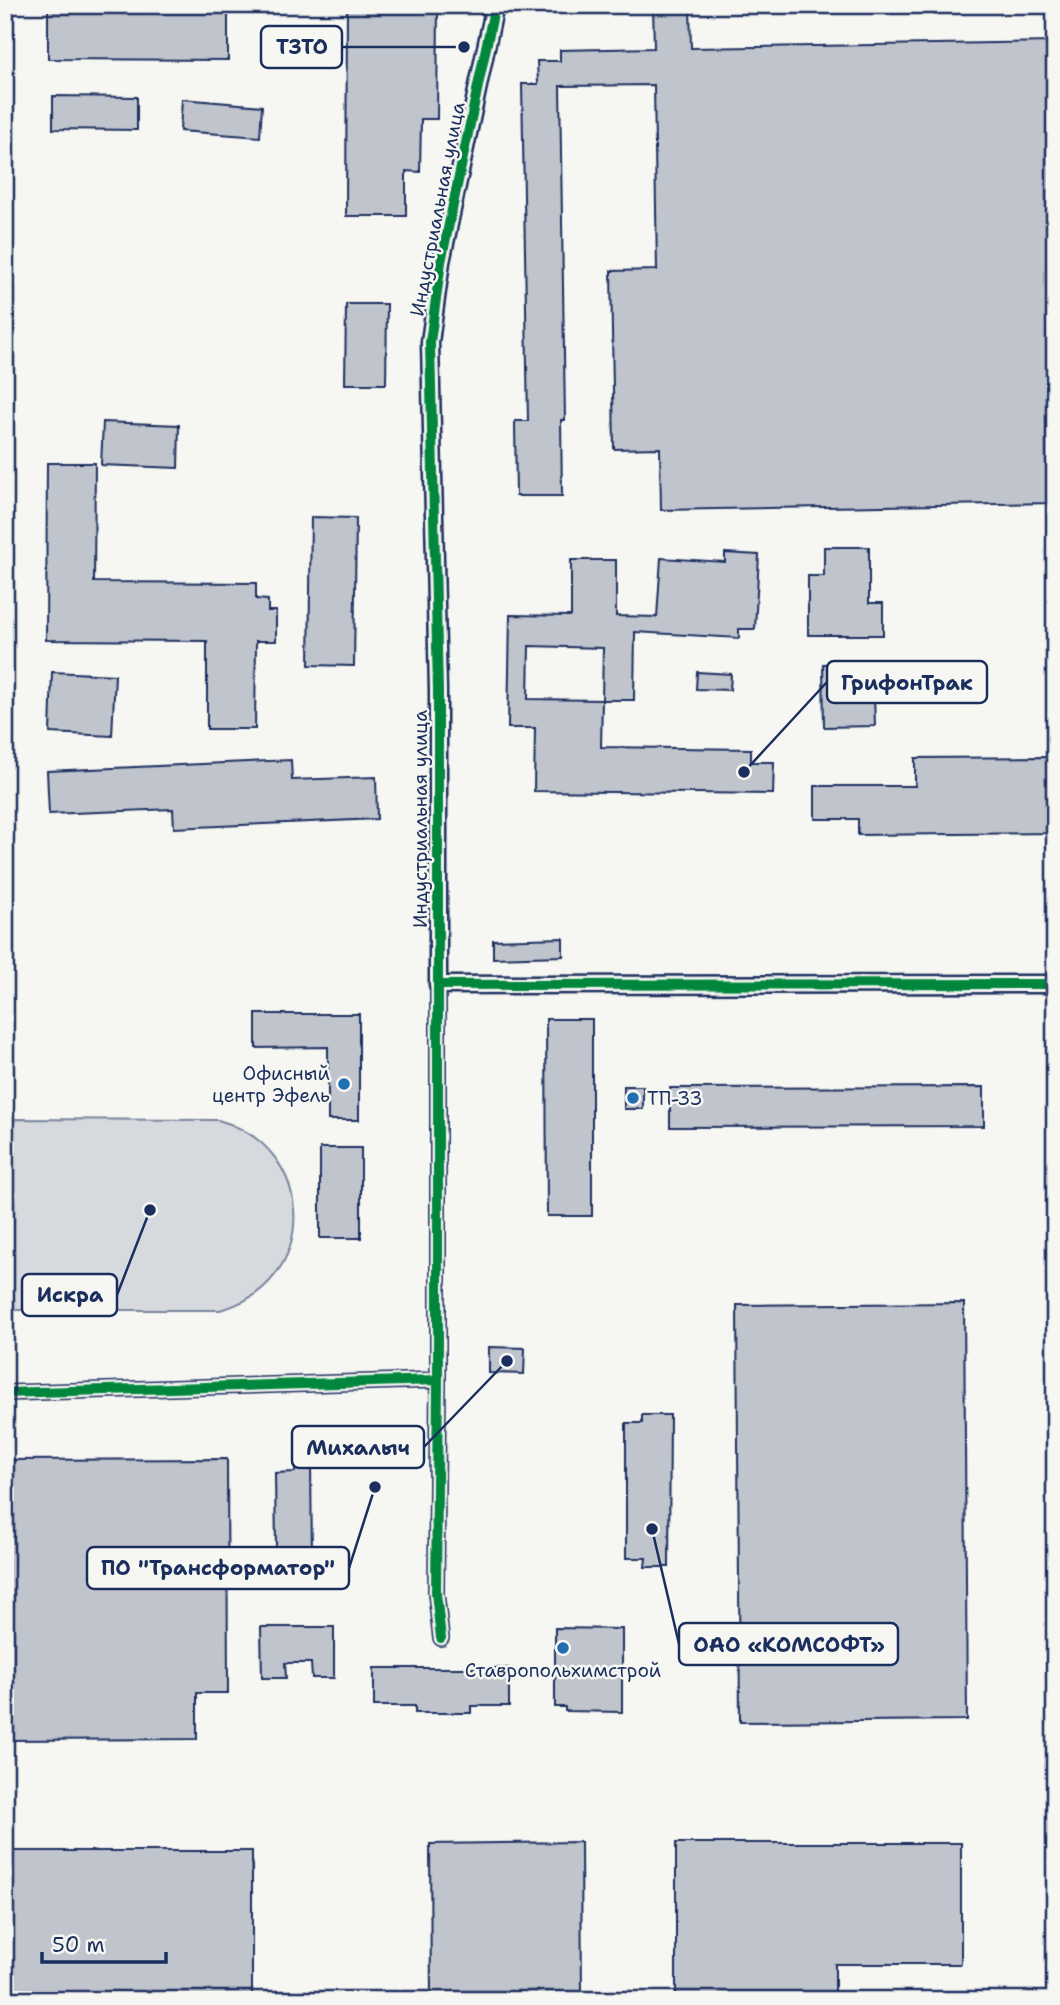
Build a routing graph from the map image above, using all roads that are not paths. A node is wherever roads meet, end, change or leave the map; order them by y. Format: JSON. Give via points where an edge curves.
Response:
{"nodes":[{"id":1,"x":495,"y":5,"type":"edge"},
{"id":2,"x":1055,"y":984,"type":"edge"},
{"id":3,"x":438,"y":985,"type":"junction"},
{"id":4,"x":438,"y":1380,"type":"junction"},
{"id":5,"x":5,"y":1393,"type":"edge"},
{"id":6,"x":441,"y":1638,"type":"dead end"}],
"edges":[{"from":1,"to":3,"type":"street","name":"Индустриальная улица","via":[[443,251],[430,342],[438,691]]},
{"from":2,"to":3,"type":"street"},
{"from":3,"to":4,"type":"street","name":"Индустриальная улица"},
{"from":4,"to":5,"type":"street"},
{"from":4,"to":6,"type":"street","name":"Индустриальная улица","via":[[436,1593]]}]}
